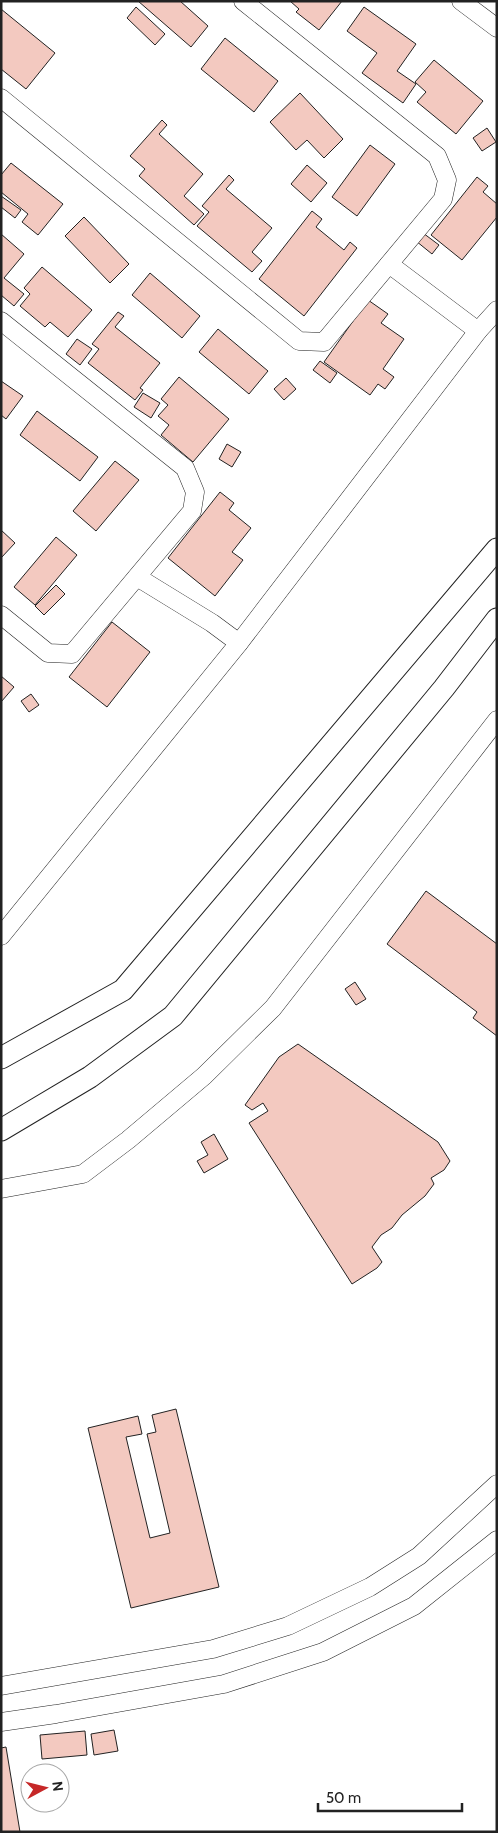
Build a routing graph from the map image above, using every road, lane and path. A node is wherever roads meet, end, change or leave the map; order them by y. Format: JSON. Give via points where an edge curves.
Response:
{"nodes":[{"id":1,"x":243,"y":1,"type":"edge"},
{"id":2,"x":461,"y":1,"type":"edge"},
{"id":3,"x":497,"y":28,"type":"edge"},
{"id":4,"x":1,"y":98,"type":"edge"},
{"id":5,"x":388,"y":264,"type":"junction"},
{"id":6,"x":497,"y":310,"type":"edge"},
{"id":7,"x":1,"y":321,"type":"edge"},
{"id":8,"x":478,"y":331,"type":"junction"},
{"id":9,"x":497,"y":549,"type":"edge"},
{"id":10,"x":137,"y":577,"type":"junction"},
{"id":11,"x":1,"y":615,"type":"edge"},
{"id":12,"x":497,"y":619,"type":"edge"},
{"id":13,"x":239,"y":643,"type":"junction"},
{"id":14,"x":497,"y":720,"type":"edge"},
{"id":15,"x":1,"y":936,"type":"edge"},
{"id":16,"x":1,"y":1058,"type":"edge"},
{"id":17,"x":1,"y":1130,"type":"edge"},
{"id":18,"x":1,"y":1189,"type":"edge"},
{"id":19,"x":497,"y":1484,"type":"edge"},
{"id":20,"x":497,"y":1540,"type":"edge"},
{"id":21,"x":1,"y":1686,"type":"edge"},
{"id":22,"x":1,"y":1722,"type":"edge"}],
"edges":[{"from":1,"to":5,"type":"street","via":[[437,156],[447,180],[443,199]]},
{"from":2,"to":3,"type":"street"},
{"from":4,"to":5,"type":"street","via":[[299,341],[324,342]]},
{"from":5,"to":8,"type":"street"},
{"from":6,"to":8,"type":"street"},
{"from":7,"to":10,"type":"street","via":[[185,468],[195,492],[192,512]]},
{"from":8,"to":13,"type":"street"},
{"from":9,"to":16,"type":"street","via":[[123,990]]},
{"from":10,"to":11,"type":"street","via":[[72,654],[48,653]]},
{"from":10,"to":13,"type":"street"},
{"from":12,"to":17,"type":"street","via":[[444,688],[173,1016],[90,1077]]},
{"from":13,"to":15,"type":"street"},
{"from":14,"to":18,"type":"street","via":[[273,1008],[204,1076],[83,1174]]},
{"from":19,"to":21,"type":"street","via":[[419,1556],[370,1587],[288,1626],[213,1649]]},
{"from":20,"to":22,"type":"street","via":[[414,1606],[323,1652],[224,1684]]}]}
